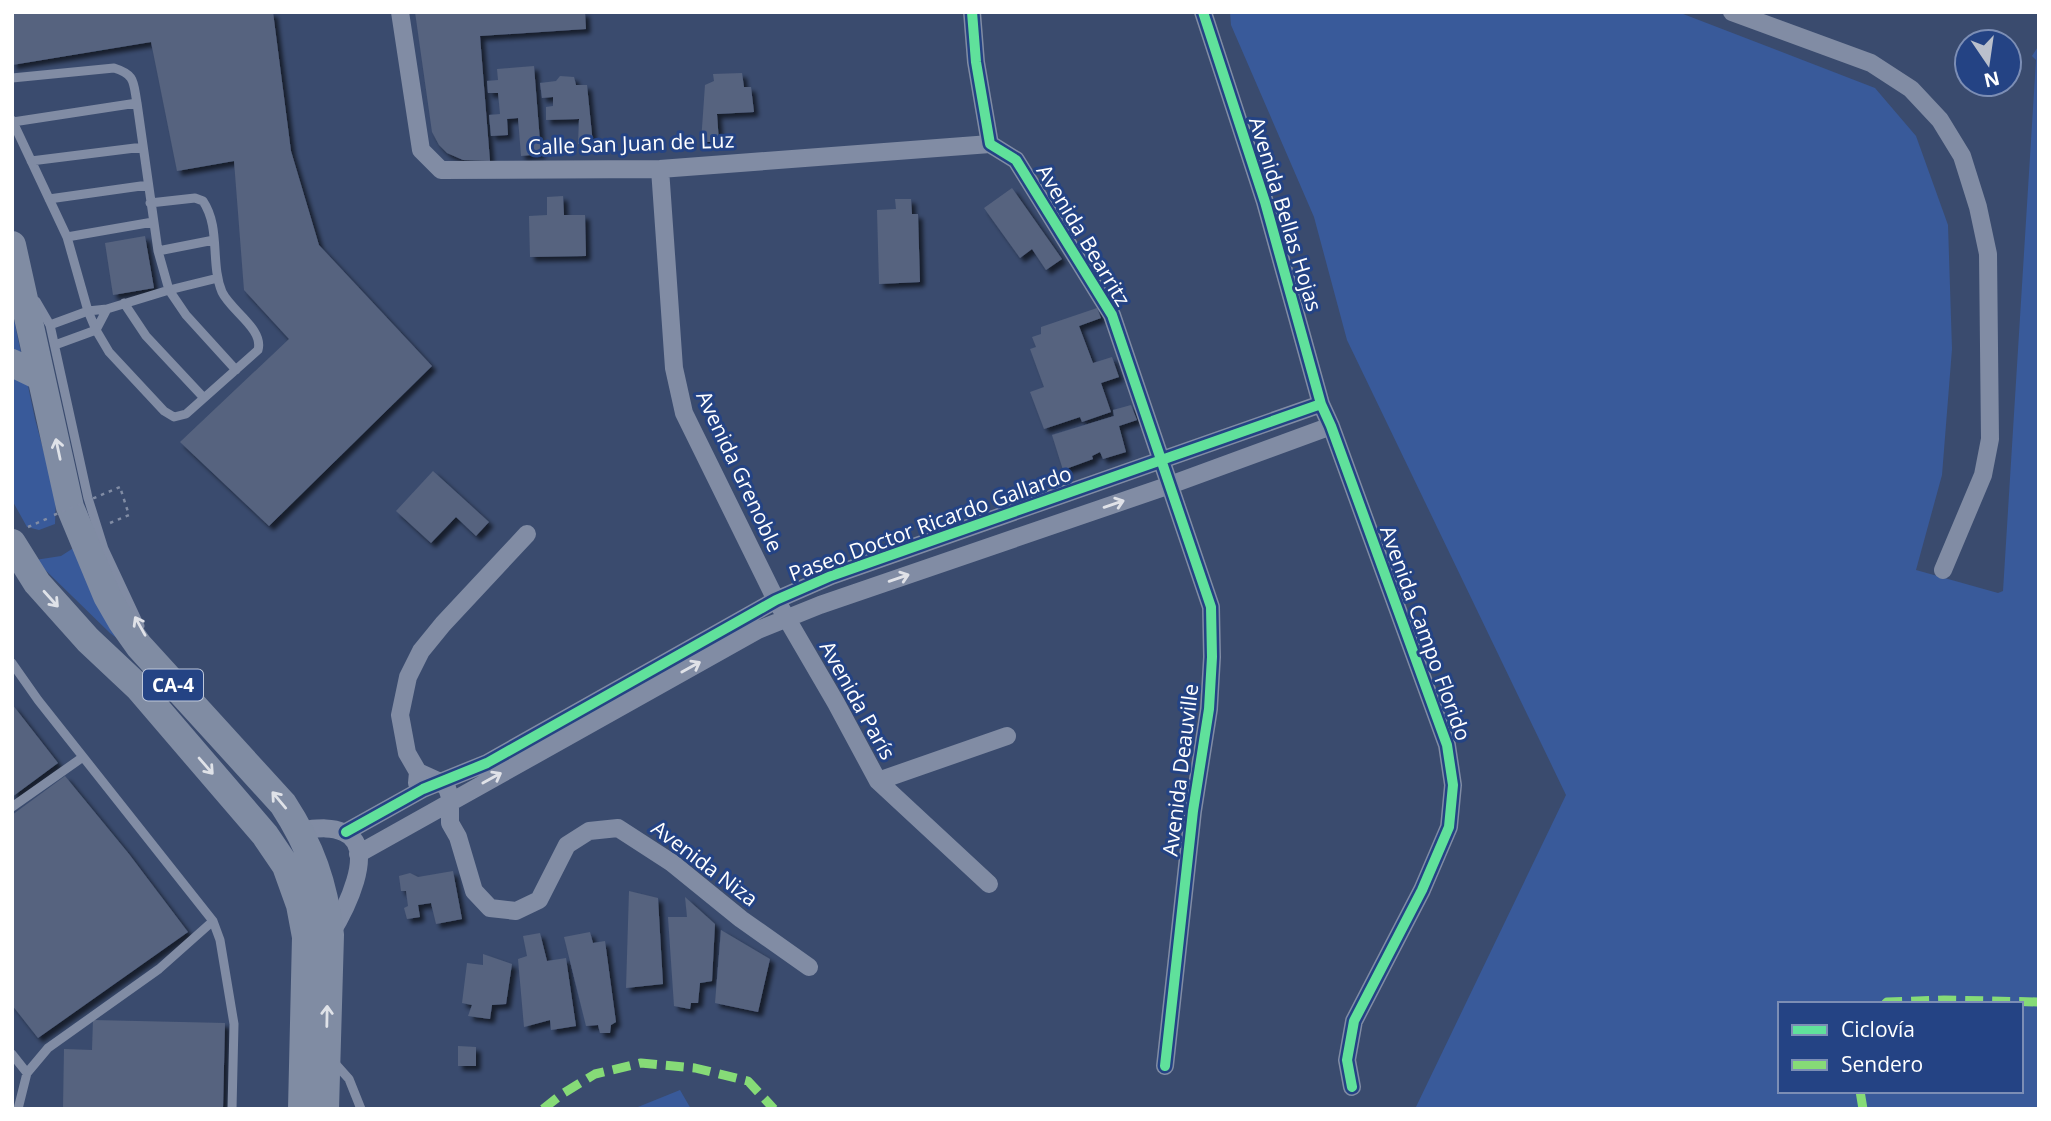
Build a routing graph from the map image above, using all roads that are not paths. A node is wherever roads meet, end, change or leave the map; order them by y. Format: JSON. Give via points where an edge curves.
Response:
{"nodes":[{"id":1,"x":400,"y":12,"type":"edge"},
{"id":2,"x":972,"y":12,"type":"edge"},
{"id":3,"x":1203,"y":12,"type":"edge"},
{"id":4,"x":1732,"y":12,"type":"edge"},
{"id":5,"x":12,"y":78,"type":"edge"},
{"id":6,"x":137,"y":103,"type":"junction"},
{"id":7,"x":13,"y":121,"type":"edge"},
{"id":8,"x":990,"y":144,"type":"junction"},
{"id":9,"x":143,"y":147,"type":"junction"},
{"id":10,"x":31,"y":162,"type":"junction"},
{"id":11,"x":660,"y":169,"type":"junction"},
{"id":12,"x":148,"y":185,"type":"junction"},
{"id":13,"x":49,"y":199,"type":"junction"},
{"id":14,"x":150,"y":203,"type":"junction"},
{"id":15,"x":153,"y":222,"type":"junction"},
{"id":16,"x":66,"y":237,"type":"junction"},
{"id":17,"x":214,"y":240,"type":"junction"},
{"id":18,"x":158,"y":251,"type":"junction"},
{"id":19,"x":14,"y":260,"type":"edge"},
{"id":20,"x":218,"y":278,"type":"junction"},
{"id":21,"x":169,"y":290,"type":"junction"},
{"id":22,"x":124,"y":303,"type":"junction"},
{"id":23,"x":107,"y":309,"type":"junction"},
{"id":24,"x":88,"y":311,"type":"junction"},
{"id":25,"x":50,"y":325,"type":"junction"},
{"id":26,"x":96,"y":330,"type":"junction"},
{"id":27,"x":55,"y":345,"type":"junction"},
{"id":28,"x":12,"y":363,"type":"edge"},
{"id":29,"x":236,"y":370,"type":"junction"},
{"id":30,"x":41,"y":377,"type":"junction"},
{"id":31,"x":204,"y":398,"type":"junction"},
{"id":32,"x":1321,"y":404,"type":"junction"},
{"id":33,"x":1331,"y":426,"type":"junction"},
{"id":34,"x":1162,"y":461,"type":"junction"},
{"id":35,"x":1170,"y":485,"type":"junction"},
{"id":36,"x":527,"y":534,"type":"dead end"},
{"id":37,"x":12,"y":543,"type":"edge"},
{"id":38,"x":1943,"y":570,"type":"dead end"},
{"id":39,"x":776,"y":600,"type":"junction"},
{"id":40,"x":786,"y":619,"type":"junction"},
{"id":41,"x":142,"y":630,"type":"dead end"},
{"id":42,"x":149,"y":641,"type":"dead end"},
{"id":43,"x":12,"y":663,"type":"edge"},
{"id":44,"x":173,"y":685,"type":"junction"},
{"id":45,"x":1007,"y":736,"type":"dead end"},
{"id":46,"x":83,"y":757,"type":"junction"},
{"id":47,"x":418,"y":772,"type":"junction"},
{"id":48,"x":877,"y":781,"type":"junction"},
{"id":49,"x":440,"y":782,"type":"junction"},
{"id":50,"x":416,"y":793,"type":"junction"},
{"id":51,"x":450,"y":802,"type":"junction"},
{"id":52,"x":12,"y":807,"type":"edge"},
{"id":53,"x":430,"y":813,"type":"junction"},
{"id":54,"x":450,"y":823,"type":"junction"},
{"id":55,"x":300,"y":830,"type":"junction"},
{"id":56,"x":346,"y":832,"type":"junction"},
{"id":57,"x":358,"y":853,"type":"junction"},
{"id":58,"x":989,"y":884,"type":"dead end"},
{"id":59,"x":213,"y":920,"type":"junction"},
{"id":60,"x":330,"y":935,"type":"junction"},
{"id":61,"x":809,"y":967,"type":"dead end"},
{"id":62,"x":326,"y":1053,"type":"junction"},
{"id":63,"x":12,"y":1054,"type":"edge"},
{"id":64,"x":1165,"y":1066,"type":"dead end"},
{"id":65,"x":26,"y":1073,"type":"junction"},
{"id":66,"x":1352,"y":1087,"type":"dead end"},
{"id":67,"x":18,"y":1109,"type":"edge"},
{"id":68,"x":232,"y":1109,"type":"edge"},
{"id":69,"x":302,"y":1109,"type":"edge"},
{"id":70,"x":325,"y":1109,"type":"edge"},
{"id":71,"x":361,"y":1109,"type":"edge"}],
"edges":[{"from":1,"to":11,"type":"street","name":"Calle San Juan de Luz","via":[[421,150],[441,170]]},
{"from":2,"to":8,"type":"street"},
{"from":3,"to":32,"type":"street","name":"Avenida Bellas Hojas","via":[[1265,202]]},
{"from":4,"to":38,"type":"street","via":[[1871,63],[1911,89],[1940,120],[1962,156],[1988,254],[1990,439],[1983,475]]},
{"from":5,"to":6,"type":"lane","via":[[114,68],[127,72],[133,80]]},
{"from":6,"to":7,"type":"lane"},
{"from":6,"to":9,"type":"lane"},
{"from":7,"to":10,"type":"lane"},
{"from":8,"to":11,"type":"street","name":"Calle San Juan de Luz"},
{"from":8,"to":34,"type":"street","name":"Avenida Bearritz","via":[[1016,160],[1112,315]]},
{"from":9,"to":10,"type":"lane"},
{"from":9,"to":12,"type":"lane"},
{"from":10,"to":13,"type":"lane"},
{"from":11,"to":39,"type":"street","name":"Avenida Grenoble","via":[[674,368],[684,413]]},
{"from":12,"to":13,"type":"lane"},
{"from":12,"to":14,"type":"lane"},
{"from":13,"to":16,"type":"lane"},
{"from":14,"to":15,"type":"lane"},
{"from":14,"to":17,"type":"lane","via":[[203,201],[212,219]]},
{"from":15,"to":16,"type":"lane"},
{"from":15,"to":18,"type":"lane"},
{"from":16,"to":24,"type":"lane"},
{"from":17,"to":18,"type":"lane"},
{"from":17,"to":20,"type":"lane"},
{"from":18,"to":21,"type":"lane"},
{"from":19,"to":25,"type":"lane"},
{"from":19,"to":30,"type":"highway","number":"CA-4"},
{"from":20,"to":21,"type":"lane"},
{"from":20,"to":29,"type":"lane","via":[[224,295],[258,336],[260,345]]},
{"from":21,"to":22,"type":"lane"},
{"from":21,"to":29,"type":"lane"},
{"from":22,"to":23,"type":"lane"},
{"from":22,"to":31,"type":"lane","via":[[146,336]]},
{"from":23,"to":24,"type":"lane"},
{"from":23,"to":26,"type":"lane"},
{"from":24,"to":25,"type":"lane"},
{"from":24,"to":26,"type":"lane"},
{"from":25,"to":27,"type":"lane"},
{"from":26,"to":27,"type":"lane"},
{"from":26,"to":31,"type":"lane","via":[[164,411],[174,417],[186,414]]},
{"from":41,"to":27,"type":"lane","one_way":true,"via":[[104,549],[88,498]]},
{"from":28,"to":30,"type":"highway"},
{"from":29,"to":31,"type":"lane"},
{"from":44,"to":30,"type":"highway","number":"CA-4","one_way":true,"via":[[129,634],[107,596],[70,506]]},
{"from":32,"to":33,"type":"street","name":"Avenida Bellas Hojas"},
{"from":32,"to":34,"type":"street","name":"Paseo Doctor Ricardo Gallardo"},
{"from":33,"to":35,"type":"street","name":"Paseo Doctor Ricardo Gallardo"},
{"from":33,"to":66,"type":"street","name":"Avenida Campo Florido","via":[[1447,745],[1453,785],[1449,827],[1354,1021],[1348,1060]]},
{"from":34,"to":35,"type":"street","name":"Avenida Bearritz"},
{"from":34,"to":39,"type":"street","name":"Paseo Doctor Ricardo Gallardo","via":[[831,576]]},
{"from":40,"to":35,"type":"street","name":"Paseo Doctor Ricardo Gallardo","one_way":true},
{"from":35,"to":64,"type":"street","name":"Avenida Deauville","via":[[1211,607],[1212,657]]},
{"from":36,"to":47,"type":"street","via":[[443,624],[408,677],[400,715],[407,753]]},
{"from":37,"to":69,"type":"highway","number":"CA-4","one_way":true,"via":[[37,583],[138,687],[265,835],[286,866],[306,937]]},
{"from":39,"to":40,"type":"street","name":"Avenida Grenoble"},
{"from":39,"to":49,"type":"street","name":"Paseo Doctor Ricardo Gallardo","via":[[487,763]]},
{"from":40,"to":48,"type":"street","name":"Avenida París"},
{"from":51,"to":40,"type":"street","name":"Paseo Doctor Ricardo Gallardo","one_way":true,"via":[[758,630]]},
{"from":42,"to":44,"type":"lane"},
{"from":43,"to":46,"type":"lane"},
{"from":55,"to":44,"type":"highway","number":"CA-4","one_way":true,"via":[[283,804]]},
{"from":45,"to":48,"type":"street"},
{"from":46,"to":52,"type":"lane"},
{"from":46,"to":59,"type":"lane"},
{"from":47,"to":49,"type":"street"},
{"from":47,"to":50,"type":"street"},
{"from":48,"to":58,"type":"street","name":"Avenida París"},
{"from":49,"to":50,"type":"street","name":"Paseo Doctor Ricardo Gallardo"},
{"from":49,"to":51,"type":"street","name":"Avenida Niza","via":[[449,792]]},
{"from":50,"to":53,"type":"street","via":[[418,803]]},
{"from":50,"to":56,"type":"street","name":"Paseo Doctor Ricardo Gallardo"},
{"from":51,"to":53,"type":"street","name":"Paseo Doctor Ricardo Gallardo"},
{"from":51,"to":54,"type":"street","name":"Avenida Niza"},
{"from":53,"to":54,"type":"street"},
{"from":53,"to":57,"type":"street","name":"Paseo Doctor Ricardo Gallardo"},
{"from":54,"to":61,"type":"street","name":"Avenida Niza","via":[[474,891],[490,908],[516,911],[539,900],[567,845],[589,831],[618,828]]},
{"from":55,"to":56,"type":"street"},
{"from":55,"to":60,"type":"highway","number":"CA-4","via":[[321,882]]},
{"from":56,"to":57,"type":"street"},
{"from":57,"to":60,"type":"street","via":[[350,898]]},
{"from":59,"to":65,"type":"lane","via":[[159,969],[48,1048]]},
{"from":59,"to":68,"type":"lane","via":[[234,1024]]},
{"from":62,"to":60,"type":"highway","number":"CA-4","one_way":true},
{"from":62,"to":70,"type":"highway","number":"CA-4"},
{"from":62,"to":71,"type":"lane","via":[[349,1079]]},
{"from":63,"to":65,"type":"lane"},
{"from":65,"to":67,"type":"lane"}]}
